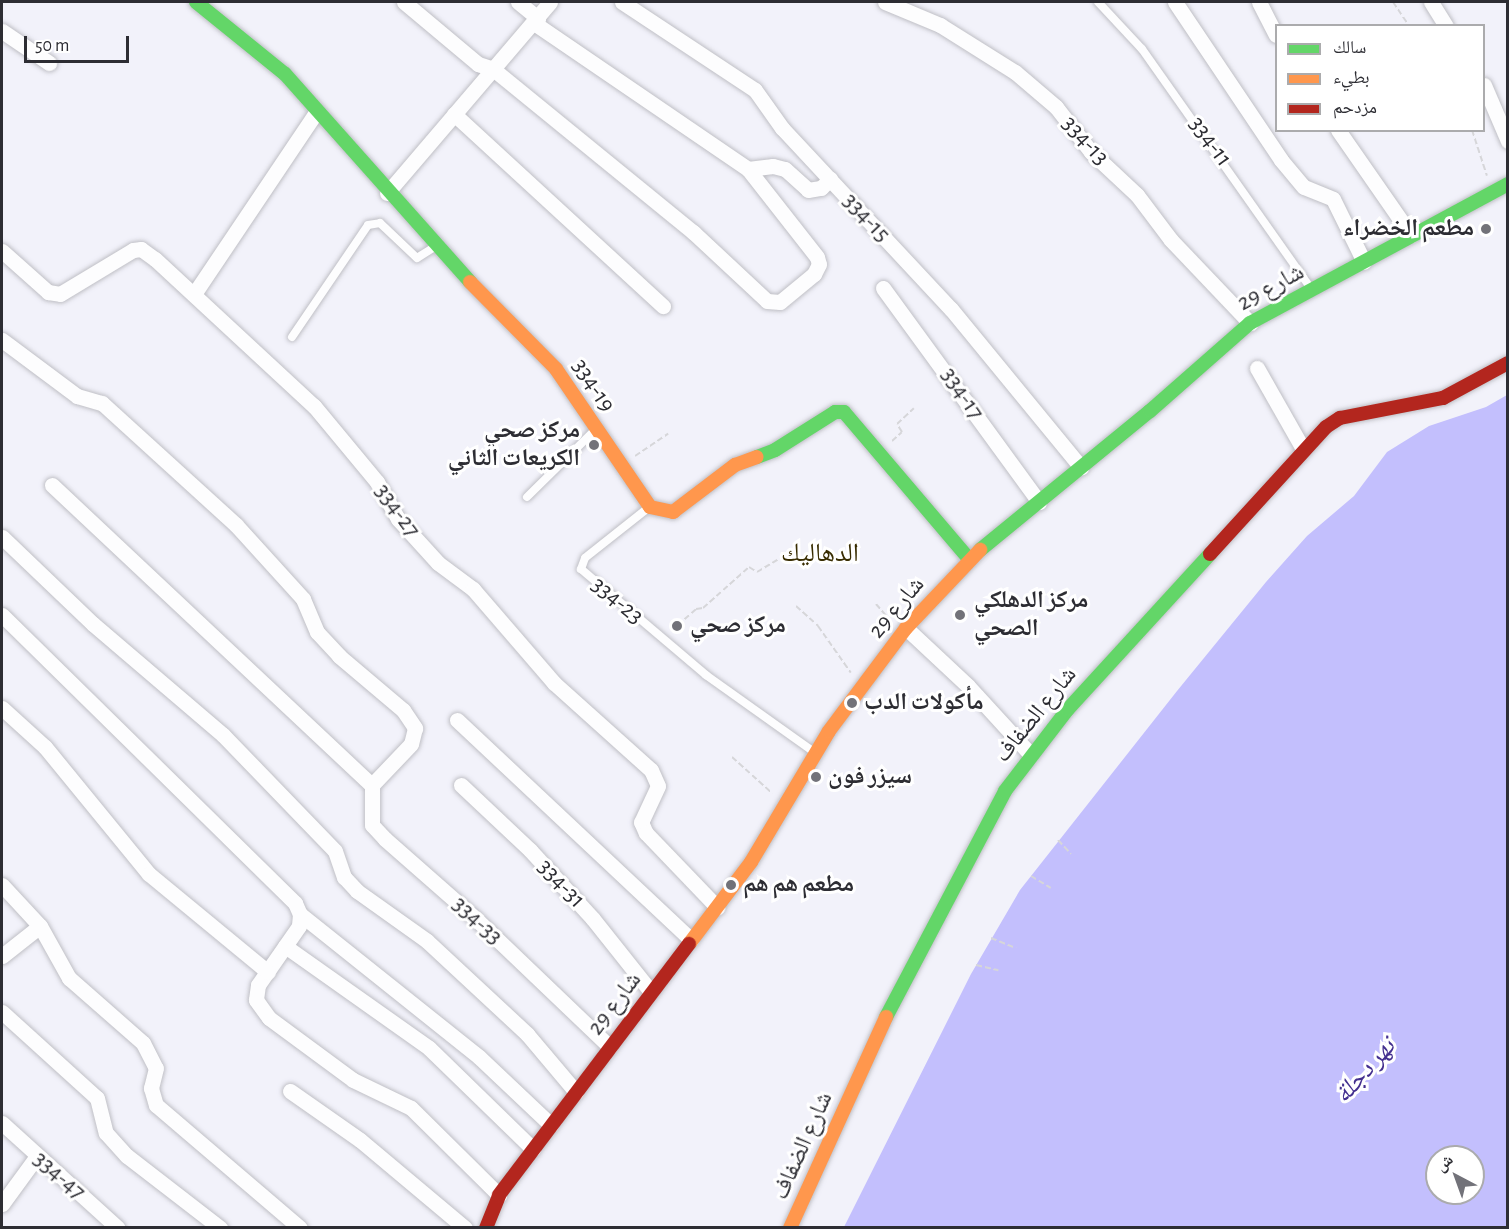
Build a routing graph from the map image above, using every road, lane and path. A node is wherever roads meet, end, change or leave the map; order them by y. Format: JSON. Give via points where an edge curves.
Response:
{"nodes":[{"id":1,"x":196,"y":2,"type":"edge"},
{"id":2,"x":404,"y":2,"type":"edge"},
{"id":3,"x":518,"y":2,"type":"edge"},
{"id":4,"x":550,"y":2,"type":"edge"},
{"id":5,"x":622,"y":2,"type":"edge"},
{"id":6,"x":885,"y":2,"type":"edge"},
{"id":7,"x":1098,"y":2,"type":"edge"},
{"id":8,"x":1175,"y":2,"type":"edge"},
{"id":9,"x":1259,"y":2,"type":"edge"},
{"id":10,"x":1393,"y":2,"type":"edge"},
{"id":11,"x":1431,"y":2,"type":"edge"},
{"id":12,"x":536,"y":21,"type":"junction"},
{"id":13,"x":1408,"y":24,"type":"edge"},
{"id":14,"x":1445,"y":24,"type":"edge"},
{"id":15,"x":2,"y":31,"type":"edge"},
{"id":16,"x":1275,"y":33,"type":"edge"},
{"id":17,"x":49,"y":63,"type":"dead end"},
{"id":18,"x":493,"y":69,"type":"junction"},
{"id":19,"x":1485,"y":87,"type":"edge"},
{"id":20,"x":316,"y":111,"type":"junction"},
{"id":21,"x":454,"y":114,"type":"junction"},
{"id":22,"x":1339,"y":132,"type":"edge"},
{"id":23,"x":1473,"y":132,"type":"edge"},
{"id":24,"x":1508,"y":141,"type":"edge"},
{"id":25,"x":748,"y":169,"type":"junction"},
{"id":26,"x":830,"y":179,"type":"junction"},
{"id":27,"x":1508,"y":184,"type":"edge"},
{"id":28,"x":1492,"y":192,"type":"junction"},
{"id":29,"x":387,"y":193,"type":"junction"},
{"id":30,"x":1411,"y":235,"type":"junction"},
{"id":31,"x":434,"y":246,"type":"junction"},
{"id":32,"x":2,"y":251,"type":"edge"},
{"id":33,"x":1364,"y":262,"type":"junction"},
{"id":34,"x":883,"y":288,"type":"dead end"},
{"id":35,"x":1312,"y":290,"type":"junction"},
{"id":36,"x":194,"y":294,"type":"junction"},
{"id":37,"x":663,"y":306,"type":"dead end"},
{"id":38,"x":1250,"y":323,"type":"junction"},
{"id":39,"x":292,"y":337,"type":"dead end"},
{"id":40,"x":2,"y":340,"type":"edge"},
{"id":41,"x":1508,"y":363,"type":"edge"},
{"id":42,"x":1257,"y":368,"type":"dead end"},
{"id":43,"x":914,"y":408,"type":"dead end"},
{"id":44,"x":595,"y":430,"type":"junction"},
{"id":45,"x":668,"y":434,"type":"dead end"},
{"id":46,"x":1303,"y":449,"type":"junction"},
{"id":47,"x":881,"y":451,"type":"junction"},
{"id":48,"x":621,"y":467,"type":"junction"},
{"id":49,"x":1081,"y":467,"type":"junction"},
{"id":50,"x":52,"y":485,"type":"dead end"},
{"id":51,"x":527,"y":497,"type":"dead end"},
{"id":52,"x":1040,"y":502,"type":"junction"},
{"id":53,"x":650,"y":507,"type":"junction"},
{"id":54,"x":2,"y":537,"type":"edge"},
{"id":55,"x":782,"y":556,"type":"dead end"},
{"id":56,"x":969,"y":559,"type":"junction"},
{"id":57,"x":876,"y":603,"type":"dead end"},
{"id":58,"x":796,"y":606,"type":"dead end"},
{"id":59,"x":2,"y":615,"type":"edge"},
{"id":60,"x":904,"y":631,"type":"junction"},
{"id":61,"x":662,"y":639,"type":"junction"},
{"id":62,"x":862,"y":687,"type":"junction"},
{"id":63,"x":2,"y":708,"type":"edge"},
{"id":64,"x":457,"y":720,"type":"dead end"},
{"id":65,"x":816,"y":753,"type":"junction"},
{"id":66,"x":1031,"y":755,"type":"junction"},
{"id":67,"x":732,"y":757,"type":"dead end"},
{"id":68,"x":372,"y":785,"type":"junction"},
{"id":69,"x":461,"y":785,"type":"dead end"},
{"id":70,"x":785,"y":805,"type":"junction"},
{"id":71,"x":1058,"y":840,"type":"dead end"},
{"id":72,"x":1071,"y":854,"type":"dead end"},
{"id":73,"x":1031,"y":876,"type":"dead end"},
{"id":74,"x":2,"y":885,"type":"edge"},
{"id":75,"x":1051,"y":888,"type":"dead end"},
{"id":76,"x":717,"y":907,"type":"junction"},
{"id":77,"x":300,"y":914,"type":"junction"},
{"id":78,"x":40,"y":926,"type":"junction"},
{"id":79,"x":991,"y":938,"type":"dead end"},
{"id":80,"x":691,"y":940,"type":"junction"},
{"id":81,"x":285,"y":946,"type":"junction"},
{"id":82,"x":1016,"y":948,"type":"dead end"},
{"id":83,"x":2,"y":956,"type":"edge"},
{"id":84,"x":976,"y":965,"type":"dead end"},
{"id":85,"x":998,"y":970,"type":"dead end"},
{"id":86,"x":268,"y":972,"type":"junction"},
{"id":87,"x":651,"y":992,"type":"junction"},
{"id":88,"x":2,"y":1011,"type":"edge"},
{"id":89,"x":610,"y":1047,"type":"junction"},
{"id":90,"x":290,"y":1091,"type":"dead end"},
{"id":91,"x":576,"y":1092,"type":"junction"},
{"id":92,"x":2,"y":1123,"type":"edge"},
{"id":93,"x":551,"y":1125,"type":"junction"},
{"id":94,"x":533,"y":1149,"type":"junction"},
{"id":95,"x":37,"y":1156,"type":"junction"},
{"id":96,"x":499,"y":1195,"type":"junction"},
{"id":97,"x":2,"y":1204,"type":"edge"},
{"id":98,"x":118,"y":1227,"type":"edge"},
{"id":99,"x":220,"y":1227,"type":"edge"},
{"id":100,"x":300,"y":1227,"type":"edge"},
{"id":101,"x":465,"y":1227,"type":"edge"},
{"id":102,"x":486,"y":1227,"type":"edge"},
{"id":103,"x":790,"y":1227,"type":"edge"}],
"edges":[{"from":1,"to":20,"type":"street","name":"334-19","via":[[285,74]]},
{"from":2,"to":18,"type":"street","via":[[478,64]]},
{"from":3,"to":12,"type":"street"},
{"from":4,"to":12,"type":"street"},
{"from":5,"to":26,"type":"street","name":"334-15","via":[[755,90],[782,128]]},
{"from":6,"to":38,"type":"street","name":"334-13","via":[[940,25],[1015,72],[1056,108],[1091,152],[1137,195],[1171,240]]},
{"from":7,"to":35,"type":"lane","name":"334-11","via":[[1142,49]]},
{"from":8,"to":33,"type":"street","via":[[1281,160],[1304,187],[1333,199]]},
{"from":9,"to":16,"type":"street"},
{"from":10,"to":13,"type":"path"},
{"from":11,"to":14,"type":"street"},
{"from":12,"to":18,"type":"street"},
{"from":12,"to":25,"type":"street"},
{"from":15,"to":17,"type":"street"},
{"from":18,"to":21,"type":"street"},
{"from":18,"to":25,"type":"street","via":[[775,304],[814,274],[819,264]]},
{"from":19,"to":24,"type":"street"},
{"from":20,"to":29,"type":"street","name":"334-19"},
{"from":20,"to":36,"type":"street"},
{"from":21,"to":29,"type":"street"},
{"from":21,"to":37,"type":"street"},
{"from":22,"to":30,"type":"street"},
{"from":23,"to":28,"type":"path"},
{"from":25,"to":26,"type":"street","via":[[785,169],[808,190],[821,188]]},
{"from":26,"to":49,"type":"street","name":"334-15","via":[[951,309]]},
{"from":27,"to":28,"type":"street","name":"شارع 29"},
{"from":28,"to":30,"type":"street","name":"شارع 29"},
{"from":29,"to":31,"type":"street","name":"334-19"},
{"from":30,"to":33,"type":"street","name":"شارع 29"},
{"from":31,"to":39,"type":"lane","via":[[417,258],[380,223],[368,225]]},
{"from":31,"to":44,"type":"street","name":"334-19","via":[[556,369]]},
{"from":32,"to":36,"type":"street","name":"334-27","via":[[48,292],[60,294],[141,249]]},
{"from":33,"to":35,"type":"street","name":"شارع 29"},
{"from":34,"to":52,"type":"street","name":"334-17"},
{"from":35,"to":38,"type":"street","name":"شارع 29"},
{"from":36,"to":76,"type":"street","name":"334-27","via":[[314,406],[377,482],[398,519],[438,563],[473,589],[554,683],[651,770],[658,786],[641,822],[646,833]]},
{"from":38,"to":49,"type":"street","name":"شارع 29"},
{"from":40,"to":68,"type":"street","via":[[77,396],[102,403],[236,525],[303,599],[317,632],[403,710],[416,728],[411,744]]},
{"from":41,"to":46,"type":"street","name":"شارع الضفاف","via":[[1443,398],[1334,421]]},
{"from":42,"to":46,"type":"street"},
{"from":43,"to":47,"type":"path","via":[[897,424],[902,432]]},
{"from":44,"to":48,"type":"street","name":"334-19"},
{"from":44,"to":51,"type":"lane"},
{"from":45,"to":48,"type":"path"},
{"from":46,"to":66,"type":"street","name":"شارع الضفاف","via":[[1120,649]]},
{"from":47,"to":53,"type":"street","via":[[852,417],[835,412],[775,450],[735,465],[673,512]]},
{"from":47,"to":56,"type":"street"},
{"from":48,"to":53,"type":"street","name":"334-19"},
{"from":49,"to":52,"type":"street","name":"شارع 29"},
{"from":50,"to":68,"type":"street"},
{"from":52,"to":56,"type":"street","name":"شارع 29"},
{"from":53,"to":61,"type":"lane","name":"334-23","via":[[585,558],[580,569]]},
{"from":54,"to":91,"type":"street","via":[[93,624],[223,735],[335,851],[344,877],[357,891],[427,941],[527,1034]]},
{"from":55,"to":61,"type":"path","via":[[757,572],[749,567]]},
{"from":56,"to":60,"type":"street","name":"شارع 29"},
{"from":57,"to":60,"type":"path"},
{"from":58,"to":62,"type":"path","via":[[818,626]]},
{"from":59,"to":77,"type":"street","via":[[295,903]]},
{"from":60,"to":62,"type":"street","name":"شارع 29"},
{"from":60,"to":66,"type":"street","via":[[968,686]]},
{"from":61,"to":65,"type":"lane","name":"334-23"},
{"from":62,"to":65,"type":"street","name":"شارع 29"},
{"from":63,"to":86,"type":"street","via":[[45,747],[149,874]]},
{"from":64,"to":80,"type":"street"},
{"from":65,"to":70,"type":"street","name":"شارع 29"},
{"from":66,"to":103,"type":"street","name":"شارع الضفاف","via":[[985,824],[902,982]]},
{"from":67,"to":70,"type":"path"},
{"from":68,"to":89,"type":"street","name":"334-33","via":[[372,825],[378,832]]},
{"from":69,"to":87,"type":"street","name":"334-31","via":[[530,850],[593,919]]},
{"from":70,"to":76,"type":"street","name":"شارع 29","via":[[751,862]]},
{"from":71,"to":72,"type":"path"},
{"from":73,"to":75,"type":"path"},
{"from":74,"to":78,"type":"street"},
{"from":76,"to":80,"type":"street","name":"شارع 29"},
{"from":77,"to":81,"type":"street","via":[[299,926]]},
{"from":77,"to":93,"type":"street","via":[[471,1050]]},
{"from":78,"to":83,"type":"street"},
{"from":78,"to":100,"type":"street","via":[[69,978],[143,1042],[156,1068],[151,1088],[156,1105]]},
{"from":79,"to":82,"type":"path"},
{"from":80,"to":87,"type":"street","name":"شارع 29"},
{"from":81,"to":86,"type":"street"},
{"from":81,"to":94,"type":"street","via":[[429,1048]]},
{"from":84,"to":85,"type":"path"},
{"from":86,"to":96,"type":"street","via":[[258,985],[256,1000],[269,1018],[353,1080],[411,1108]]},
{"from":87,"to":89,"type":"street","name":"شارع 29"},
{"from":88,"to":99,"type":"street","via":[[90,1089],[97,1098],[106,1133],[127,1156]]},
{"from":89,"to":91,"type":"street","name":"شارع 29"},
{"from":90,"to":101,"type":"street","via":[[360,1140]]},
{"from":91,"to":93,"type":"street","name":"شارع 29"},
{"from":92,"to":95,"type":"street","name":"334-47"},
{"from":93,"to":94,"type":"street","name":"شارع 29"},
{"from":94,"to":96,"type":"street","name":"شارع 29"},
{"from":95,"to":97,"type":"street"},
{"from":95,"to":98,"type":"street","name":"334-47"},
{"from":96,"to":102,"type":"street","name":"شارع 29"}]}
